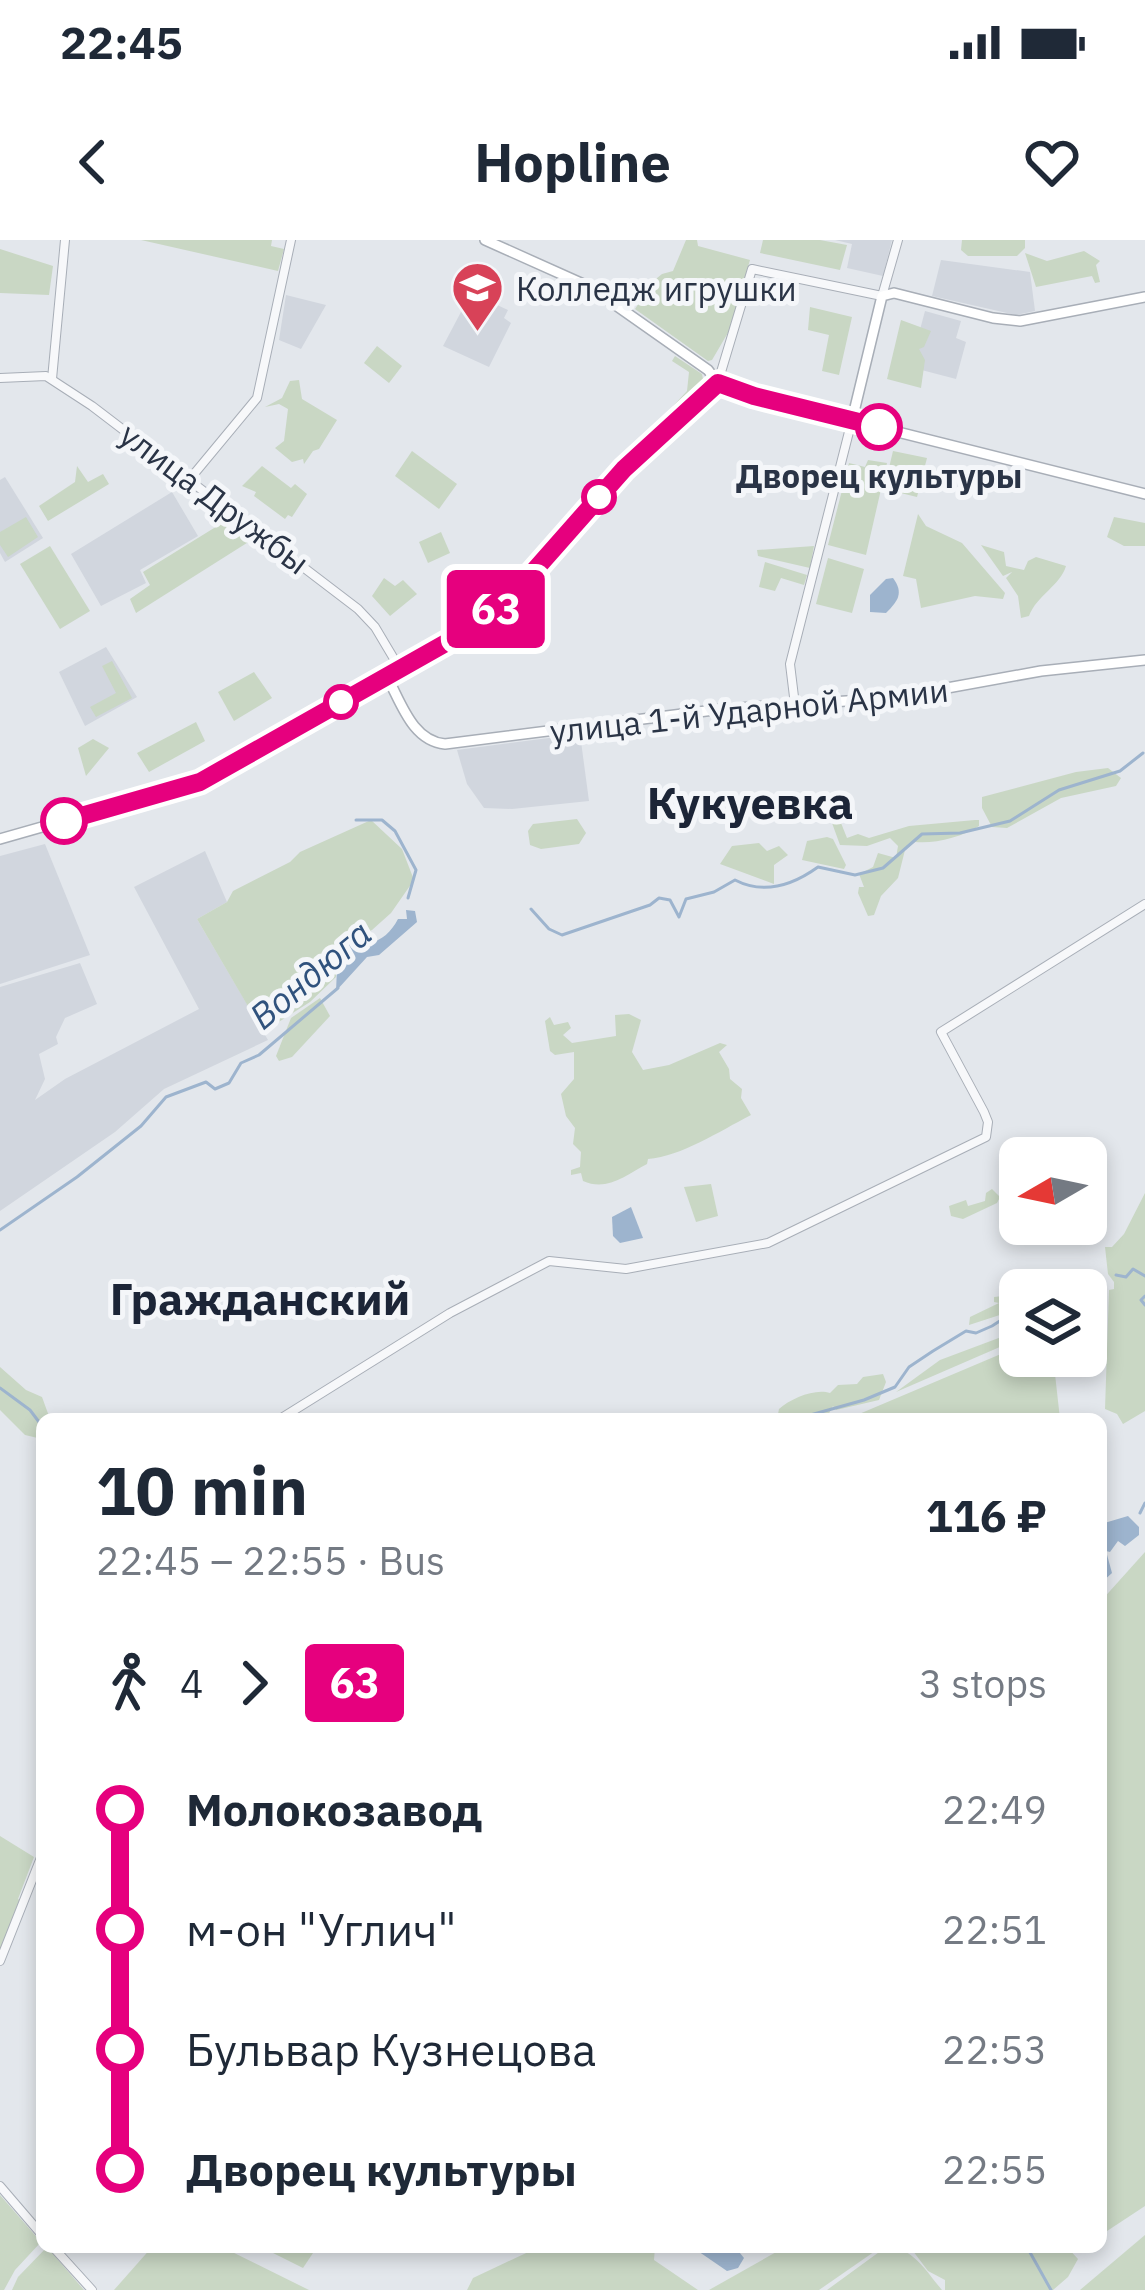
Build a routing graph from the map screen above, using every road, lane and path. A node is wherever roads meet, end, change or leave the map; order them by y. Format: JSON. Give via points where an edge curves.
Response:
{"nodes":[{"id":1,"x":65,"y":240,"type":"edge"},
{"id":2,"x":291,"y":240,"type":"edge"},
{"id":3,"x":485,"y":240,"type":"edge"},
{"id":4,"x":898,"y":240,"type":"edge"},
{"id":5,"x":882,"y":296,"type":"junction"},
{"id":6,"x":1145,"y":297,"type":"edge"},
{"id":7,"x":0,"y":378,"type":"edge"},
{"id":8,"x":52,"y":379,"type":"junction"},
{"id":9,"x":718,"y":383,"type":"junction"},
{"id":10,"x":852,"y":420,"type":"junction"},
{"id":11,"x":189,"y":480,"type":"junction"},
{"id":12,"x":1145,"y":494,"type":"edge"},
{"id":13,"x":1145,"y":660,"type":"edge"},
{"id":14,"x":400,"y":669,"type":"junction"},
{"id":15,"x":387,"y":676,"type":"junction"},
{"id":16,"x":795,"y":705,"type":"junction"},
{"id":17,"x":0,"y":839,"type":"edge"},
{"id":18,"x":1145,"y":904,"type":"edge"},
{"id":19,"x":290,"y":1413,"type":"edge"},
{"id":20,"x":36,"y":1870,"type":"edge"},
{"id":21,"x":0,"y":1961,"type":"edge"},
{"id":22,"x":0,"y":2186,"type":"edge"},
{"id":23,"x":36,"y":2228,"type":"edge"},
{"id":24,"x":58,"y":2253,"type":"edge"},
{"id":25,"x":92,"y":2290,"type":"edge"}],
"edges":[{"from":1,"to":8,"type":"street"},
{"from":2,"to":11,"type":"street","via":[[257,398]]},
{"from":3,"to":9,"type":"main road","via":[[590,287]]},
{"from":4,"to":5,"type":"street"},
{"from":5,"to":6,"type":"main road","via":[[1006,320]]},
{"from":5,"to":9,"type":"street","via":[[752,268]]},
{"from":5,"to":10,"type":"main road"},
{"from":7,"to":8,"type":"street"},
{"from":8,"to":11,"type":"street","name":"улица Дружбы"},
{"from":9,"to":10,"type":"main road"},
{"from":9,"to":14,"type":"main road","via":[[624,469],[510,598]]},
{"from":10,"to":12,"type":"main road"},
{"from":10,"to":16,"type":"street","via":[[790,664]]},
{"from":11,"to":14,"type":"street","name":"улица Дружбы","via":[[358,609]]},
{"from":13,"to":16,"type":"main road","name":"улица 1-й Ударной Армии"},
{"from":14,"to":15,"type":"main road"},
{"from":15,"to":16,"type":"main road","name":"улица 1-й Ударной Армии","via":[[418,730],[445,744]]},
{"from":15,"to":17,"type":"main road","via":[[200,782]]},
{"from":18,"to":19,"type":"street","via":[[941,1032],[984,1112],[986,1137],[779,1239],[626,1269],[549,1261]]},
{"from":20,"to":21,"type":"street"},
{"from":22,"to":23,"type":"street"},
{"from":24,"to":25,"type":"street"}]}
